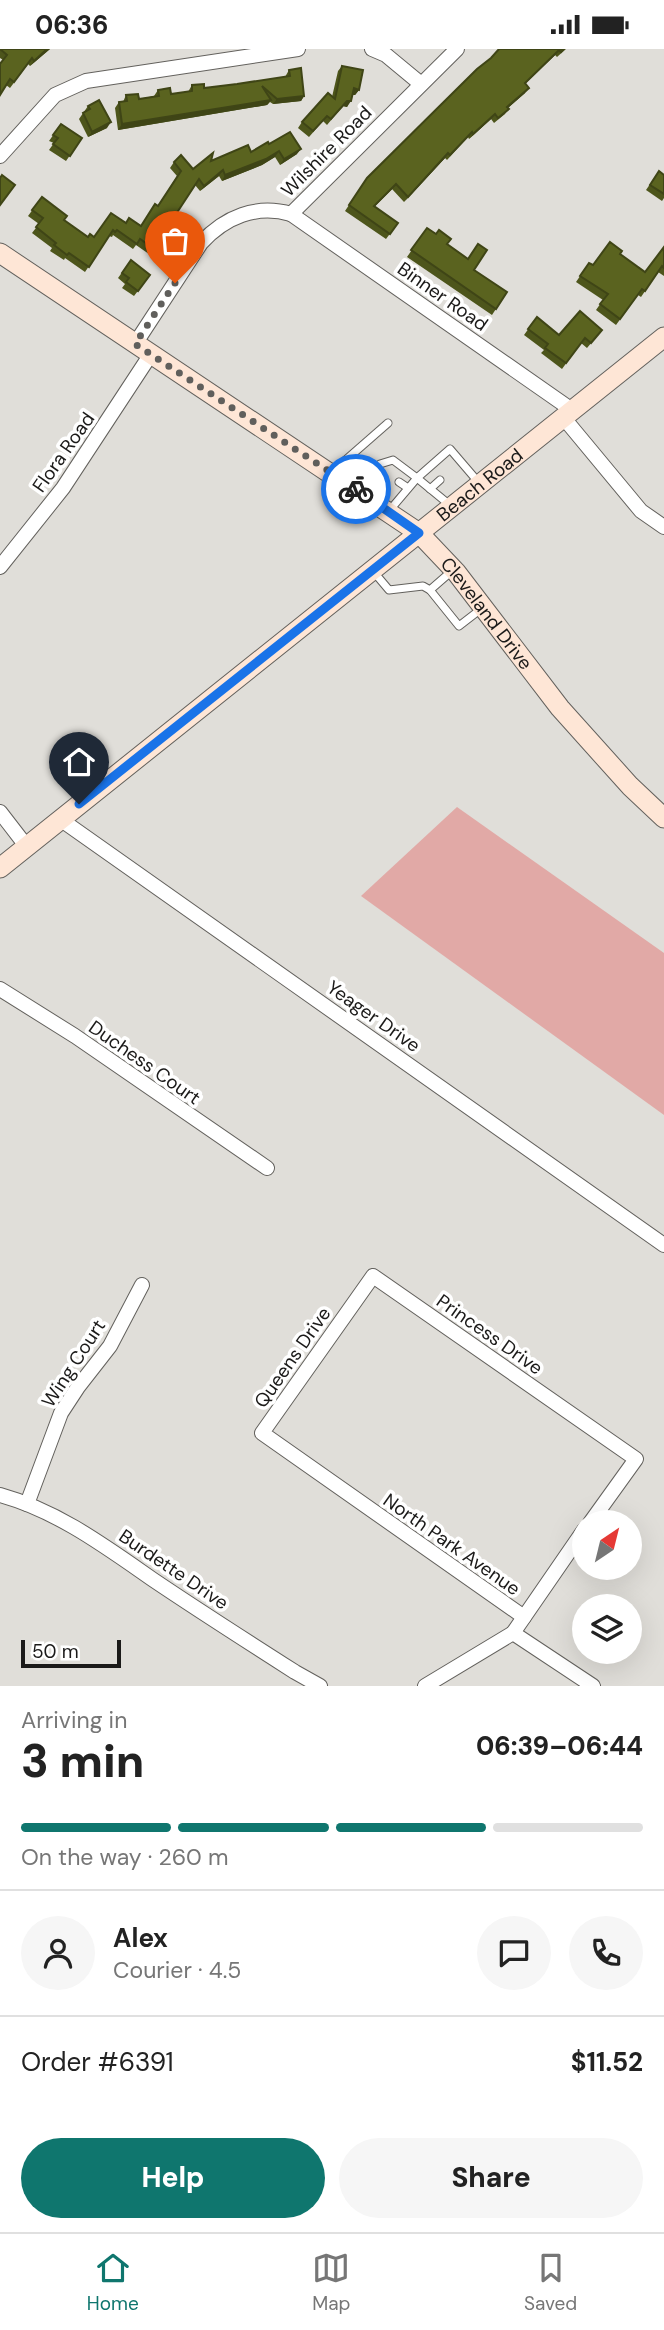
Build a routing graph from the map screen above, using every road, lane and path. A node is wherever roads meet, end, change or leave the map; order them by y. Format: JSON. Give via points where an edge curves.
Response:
{"nodes":[{"id":1,"x":298,"y":49,"type":"edge"},
{"id":2,"x":372,"y":49,"type":"edge"},
{"id":3,"x":457,"y":49,"type":"edge"},
{"id":4,"x":421,"y":84,"type":"junction"},
{"id":5,"x":0,"y":156,"type":"edge"},
{"id":6,"x":290,"y":214,"type":"junction"},
{"id":7,"x":2,"y":259,"type":"edge"},
{"id":8,"x":664,"y":337,"type":"edge"},
{"id":9,"x":143,"y":349,"type":"junction"},
{"id":10,"x":568,"y":414,"type":"junction"},
{"id":11,"x":388,"y":423,"type":"dead end"},
{"id":12,"x":462,"y":463,"type":"junction"},
{"id":13,"x":454,"y":469,"type":"dead end"},
{"id":14,"x":331,"y":473,"type":"junction"},
{"id":15,"x":417,"y":478,"type":"junction"},
{"id":16,"x":440,"y":480,"type":"dead end"},
{"id":17,"x":399,"y":482,"type":"dead end"},
{"id":18,"x":480,"y":484,"type":"junction"},
{"id":19,"x":408,"y":488,"type":"junction"},
{"id":20,"x":430,"y":488,"type":"junction"},
{"id":21,"x":355,"y":489,"type":"junction"},
{"id":22,"x":452,"y":507,"type":"junction"},
{"id":23,"x":388,"y":512,"type":"junction"},
{"id":24,"x":664,"y":527,"type":"edge"},
{"id":25,"x":419,"y":533,"type":"junction"},
{"id":26,"x":0,"y":567,"type":"edge"},
{"id":27,"x":373,"y":570,"type":"junction"},
{"id":28,"x":454,"y":570,"type":"junction"},
{"id":29,"x":430,"y":590,"type":"junction"},
{"id":30,"x":483,"y":607,"type":"junction"},
{"id":31,"x":0,"y":812,"type":"edge"},
{"id":32,"x":664,"y":818,"type":"edge"},
{"id":33,"x":60,"y":819,"type":"junction"},
{"id":34,"x":27,"y":847,"type":"junction"},
{"id":35,"x":0,"y":869,"type":"edge"},
{"id":36,"x":0,"y":989,"type":"edge"},
{"id":37,"x":267,"y":1168,"type":"dead end"},
{"id":38,"x":664,"y":1245,"type":"edge"},
{"id":39,"x":373,"y":1276,"type":"joint"},
{"id":40,"x":142,"y":1285,"type":"dead end"},
{"id":41,"x":0,"y":1495,"type":"edge"},
{"id":42,"x":358,"y":1501,"type":"joint"},
{"id":43,"x":27,"y":1504,"type":"junction"},
{"id":44,"x":599,"y":1510,"type":"edge"},
{"id":45,"x":572,"y":1547,"type":"edge"},
{"id":46,"x":524,"y":1617,"type":"junction"},
{"id":47,"x":513,"y":1633,"type":"junction"},
{"id":48,"x":320,"y":1686,"type":"edge"},
{"id":49,"x":425,"y":1686,"type":"edge"},
{"id":50,"x":593,"y":1686,"type":"edge"}],
"edges":[{"from":1,"to":5,"type":"street","via":[[68,87],[46,102]]},
{"from":2,"to":4,"type":"street"},
{"from":3,"to":4,"type":"street","name":"Wilshire Road"},
{"from":4,"to":6,"type":"street","name":"Wilshire Road"},
{"from":6,"to":9,"type":"street","name":"Wilshire Road","via":[[264,209],[228,219],[213,230],[201,243]]},
{"from":6,"to":10,"type":"street","name":"Binner Road"},
{"from":7,"to":9,"type":"street","name":"Cleveland Drive"},
{"from":8,"to":10,"type":"street","name":"Beach Road"},
{"from":9,"to":14,"type":"street","name":"Cleveland Drive"},
{"from":9,"to":26,"type":"street","name":"Flora Road","via":[[64,488]]},
{"from":10,"to":18,"type":"street","name":"Beach Road"},
{"from":10,"to":24,"type":"street","name":"Binner Road","via":[[641,511]]},
{"from":11,"to":14,"type":"lane"},
{"from":12,"to":13,"type":"lane"},
{"from":12,"to":15,"type":"lane","via":[[450,449]]},
{"from":12,"to":18,"type":"lane"},
{"from":14,"to":21,"type":"street","name":"Cleveland Drive"},
{"from":15,"to":19,"type":"lane"},
{"from":15,"to":20,"type":"lane"},
{"from":15,"to":21,"type":"lane","via":[[393,460],[380,464],[380,470]]},
{"from":16,"to":20,"type":"lane"},
{"from":17,"to":19,"type":"lane"},
{"from":18,"to":22,"type":"street","name":"Beach Road"},
{"from":19,"to":23,"type":"lane"},
{"from":20,"to":22,"type":"lane"},
{"from":21,"to":23,"type":"street","name":"Cleveland Drive"},
{"from":22,"to":25,"type":"street","name":"Beach Road"},
{"from":23,"to":25,"type":"street","name":"Cleveland Drive"},
{"from":25,"to":27,"type":"street","name":"Beach Road"},
{"from":25,"to":28,"type":"street","name":"Cleveland Drive"},
{"from":27,"to":29,"type":"lane","via":[[389,590],[423,586]]},
{"from":27,"to":33,"type":"street","name":"Beach Road"},
{"from":28,"to":29,"type":"lane"},
{"from":28,"to":30,"type":"street","name":"Cleveland Drive"},
{"from":29,"to":30,"type":"lane","via":[[458,626]]},
{"from":30,"to":32,"type":"street","name":"Cleveland Drive","via":[[559,708]]},
{"from":31,"to":34,"type":"street"},
{"from":33,"to":34,"type":"street","name":"Beach Road"},
{"from":33,"to":38,"type":"street","name":"Yeager Drive"},
{"from":34,"to":35,"type":"street","name":"Beach Road"},
{"from":36,"to":37,"type":"street","name":"Duchess Court"},
{"from":39,"to":42,"type":"street","name":"Queens Drive","via":[[262,1433]]},
{"from":39,"to":44,"type":"street","name":"Princess Drive","via":[[636,1459]]},
{"from":40,"to":43,"type":"street","name":"Wing Court","via":[[110,1346],[61,1413]]},
{"from":41,"to":43,"type":"street","name":"Burdette Drive"},
{"from":42,"to":46,"type":"street","name":"North Park Avenue"},
{"from":43,"to":48,"type":"street","name":"Burdette Drive","via":[[104,1545]]},
{"from":45,"to":46,"type":"street"},
{"from":46,"to":47,"type":"street"},
{"from":47,"to":49,"type":"street"},
{"from":47,"to":50,"type":"street"}]}
